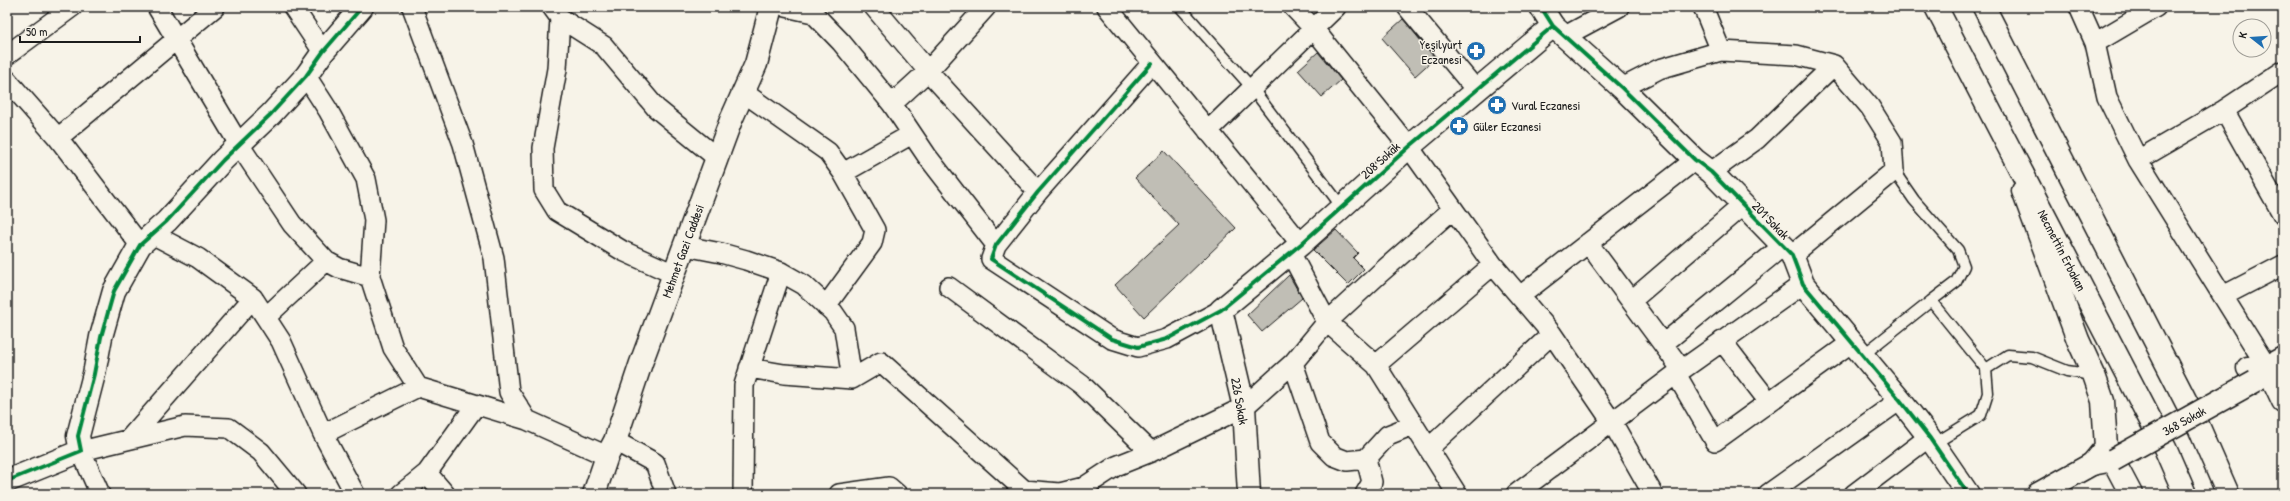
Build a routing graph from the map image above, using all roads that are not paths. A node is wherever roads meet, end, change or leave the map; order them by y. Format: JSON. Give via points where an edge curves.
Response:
{"nodes":[{"id":1,"x":72,"y":7,"type":"edge"},
{"id":2,"x":157,"y":7,"type":"edge"},
{"id":3,"x":215,"y":7,"type":"edge"},
{"id":4,"x":293,"y":7,"type":"edge"},
{"id":5,"x":362,"y":7,"type":"edge"},
{"id":6,"x":412,"y":7,"type":"edge"},
{"id":7,"x":771,"y":7,"type":"edge"},
{"id":8,"x":786,"y":7,"type":"edge"},
{"id":9,"x":874,"y":7,"type":"edge"},
{"id":10,"x":986,"y":7,"type":"edge"},
{"id":11,"x":1180,"y":7,"type":"edge"},
{"id":12,"x":1293,"y":7,"type":"edge"},
{"id":13,"x":1336,"y":7,"type":"edge"},
{"id":14,"x":1407,"y":7,"type":"edge"},
{"id":15,"x":1541,"y":7,"type":"edge"},
{"id":16,"x":1619,"y":7,"type":"edge"},
{"id":17,"x":1704,"y":7,"type":"edge"},
{"id":18,"x":1936,"y":7,"type":"edge"},
{"id":19,"x":1984,"y":7,"type":"edge"},
{"id":20,"x":2079,"y":7,"type":"edge"},
{"id":21,"x":2156,"y":7,"type":"edge"},
{"id":22,"x":1115,"y":10,"type":"edge"},
{"id":23,"x":556,"y":13,"type":"edge"},
{"id":24,"x":1313,"y":28,"type":"junction"},
{"id":25,"x":1559,"y":31,"type":"junction"},
{"id":26,"x":177,"y":38,"type":"junction"},
{"id":27,"x":2095,"y":42,"type":"junction"},
{"id":28,"x":1721,"y":51,"type":"junction"},
{"id":29,"x":323,"y":52,"type":"junction"},
{"id":30,"x":7,"y":55,"type":"edge"},
{"id":31,"x":1152,"y":63,"type":"junction"},
{"id":32,"x":1834,"y":65,"type":"junction"},
{"id":33,"x":928,"y":71,"type":"junction"},
{"id":34,"x":2283,"y":71,"type":"edge"},
{"id":35,"x":306,"y":76,"type":"junction"},
{"id":36,"x":7,"y":80,"type":"edge"},
{"id":37,"x":1252,"y":88,"type":"junction"},
{"id":38,"x":1622,"y":88,"type":"junction"},
{"id":39,"x":1476,"y":90,"type":"junction"},
{"id":40,"x":743,"y":92,"type":"junction"},
{"id":41,"x":892,"y":104,"type":"junction"},
{"id":42,"x":2224,"y":110,"type":"junction"},
{"id":43,"x":1208,"y":131,"type":"junction"},
{"id":44,"x":912,"y":134,"type":"junction"},
{"id":45,"x":2003,"y":136,"type":"junction"},
{"id":46,"x":58,"y":138,"type":"junction"},
{"id":47,"x":240,"y":146,"type":"junction"},
{"id":48,"x":1409,"y":147,"type":"junction"},
{"id":49,"x":717,"y":158,"type":"junction"},
{"id":50,"x":2138,"y":160,"type":"junction"},
{"id":51,"x":1703,"y":166,"type":"junction"},
{"id":52,"x":1894,"y":171,"type":"junction"},
{"id":53,"x":843,"y":173,"type":"junction"},
{"id":54,"x":1038,"y":192,"type":"junction"},
{"id":55,"x":1743,"y":205,"type":"junction"},
{"id":56,"x":1342,"y":207,"type":"junction"},
{"id":57,"x":1453,"y":209,"type":"junction"},
{"id":58,"x":2283,"y":215,"type":"edge"},
{"id":59,"x":146,"y":239,"type":"junction"},
{"id":60,"x":1588,"y":243,"type":"junction"},
{"id":61,"x":996,"y":245,"type":"junction"},
{"id":62,"x":685,"y":246,"type":"junction"},
{"id":63,"x":1295,"y":248,"type":"junction"},
{"id":64,"x":1787,"y":251,"type":"junction"},
{"id":65,"x":326,"y":261,"type":"junction"},
{"id":66,"x":1493,"y":265,"type":"junction"},
{"id":67,"x":2283,"y":265,"type":"edge"},
{"id":68,"x":781,"y":272,"type":"junction"},
{"id":69,"x":674,"y":274,"type":"junction"},
{"id":70,"x":370,"y":277,"type":"junction"},
{"id":71,"x":1803,"y":284,"type":"junction"},
{"id":72,"x":949,"y":287,"type":"dead end"},
{"id":73,"x":1520,"y":296,"type":"junction"},
{"id":74,"x":2223,"y":296,"type":"junction"},
{"id":75,"x":253,"y":298,"type":"junction"},
{"id":76,"x":1631,"y":301,"type":"junction"},
{"id":77,"x":1931,"y":301,"type":"junction"},
{"id":78,"x":826,"y":306,"type":"junction"},
{"id":79,"x":1221,"y":310,"type":"junction"},
{"id":80,"x":266,"y":317,"type":"junction"},
{"id":81,"x":1327,"y":322,"type":"junction"},
{"id":82,"x":1552,"y":334,"type":"junction"},
{"id":83,"x":1722,"y":341,"type":"junction"},
{"id":84,"x":1663,"y":344,"type":"junction"},
{"id":85,"x":1857,"y":349,"type":"junction"},
{"id":86,"x":1293,"y":363,"type":"junction"},
{"id":87,"x":1376,"y":365,"type":"junction"},
{"id":88,"x":749,"y":368,"type":"junction"},
{"id":89,"x":1986,"y":369,"type":"junction"},
{"id":90,"x":2263,"y":369,"type":"edge"},
{"id":91,"x":1679,"y":372,"type":"junction"},
{"id":92,"x":2094,"y":375,"type":"junction"},
{"id":93,"x":852,"y":379,"type":"junction"},
{"id":94,"x":418,"y":387,"type":"junction"},
{"id":95,"x":1900,"y":400,"type":"junction"},
{"id":96,"x":2283,"y":401,"type":"edge"},
{"id":97,"x":1769,"y":402,"type":"junction"},
{"id":98,"x":476,"y":405,"type":"junction"},
{"id":99,"x":1244,"y":407,"type":"junction"},
{"id":100,"x":527,"y":420,"type":"junction"},
{"id":101,"x":1612,"y":422,"type":"junction"},
{"id":102,"x":1413,"y":425,"type":"junction"},
{"id":103,"x":323,"y":434,"type":"junction"},
{"id":104,"x":129,"y":439,"type":"junction"},
{"id":105,"x":1932,"y":441,"type":"junction"},
{"id":106,"x":1429,"y":448,"type":"junction"},
{"id":107,"x":611,"y":449,"type":"junction"},
{"id":108,"x":81,"y":451,"type":"junction"},
{"id":109,"x":1151,"y":452,"type":"junction"},
{"id":110,"x":2110,"y":454,"type":"junction"},
{"id":111,"x":1366,"y":459,"type":"junction"},
{"id":112,"x":427,"y":473,"type":"junction"},
{"id":113,"x":7,"y":481,"type":"edge"},
{"id":114,"x":1086,"y":491,"type":"edge"},
{"id":115,"x":1022,"y":492,"type":"edge"},
{"id":116,"x":100,"y":494,"type":"edge"},
{"id":117,"x":296,"y":494,"type":"edge"},
{"id":118,"x":355,"y":494,"type":"edge"},
{"id":119,"x":401,"y":494,"type":"edge"},
{"id":120,"x":445,"y":494,"type":"edge"},
{"id":121,"x":594,"y":494,"type":"edge"},
{"id":122,"x":666,"y":494,"type":"edge"},
{"id":123,"x":743,"y":494,"type":"edge"},
{"id":124,"x":838,"y":494,"type":"edge"},
{"id":125,"x":897,"y":494,"type":"edge"},
{"id":126,"x":1249,"y":494,"type":"edge"},
{"id":127,"x":1365,"y":494,"type":"edge"},
{"id":128,"x":1457,"y":494,"type":"edge"},
{"id":129,"x":1516,"y":494,"type":"edge"},
{"id":130,"x":1653,"y":494,"type":"edge"},
{"id":131,"x":1768,"y":494,"type":"edge"},
{"id":132,"x":1854,"y":494,"type":"edge"},
{"id":133,"x":1968,"y":494,"type":"edge"},
{"id":134,"x":2038,"y":494,"type":"edge"},
{"id":135,"x":2131,"y":494,"type":"edge"},
{"id":136,"x":2185,"y":494,"type":"edge"},
{"id":137,"x":2228,"y":494,"type":"edge"}],
"edges":[{"from":1,"to":30,"type":"street"},
{"from":2,"to":26,"type":"street"},
{"from":3,"to":26,"type":"street"},
{"from":4,"to":29,"type":"street"},
{"from":5,"to":29,"type":"street"},
{"from":6,"to":100,"type":"street","via":[[463,144],[494,258],[509,392]]},
{"from":7,"to":40,"type":"street","name":"Mehmet Gazi Caddesi","via":[[756,64]]},
{"from":8,"to":41,"type":"street","via":[[813,13],[841,42]]},
{"from":9,"to":33,"type":"street"},
{"from":10,"to":33,"type":"street"},
{"from":11,"to":37,"type":"lane"},
{"from":12,"to":24,"type":"street"},
{"from":13,"to":24,"type":"street"},
{"from":14,"to":39,"type":"street"},
{"from":15,"to":25,"type":"street","name":"201 Sokak"},
{"from":16,"to":25,"type":"street"},
{"from":17,"to":28,"type":"street"},
{"from":18,"to":45,"type":"street","name":"Necmettin Erbakan"},
{"from":19,"to":137,"type":"street","via":[[2197,423]]},
{"from":20,"to":27,"type":"street"},
{"from":21,"to":27,"type":"street"},
{"from":22,"to":31,"type":"street"},
{"from":23,"to":49,"type":"street","via":[[604,46],[656,108]]},
{"from":23,"to":69,"type":"street","via":[[557,69],[543,148],[544,190],[558,211],[568,218],[623,251]]},
{"from":24,"to":37,"type":"street"},
{"from":24,"to":48,"type":"street"},
{"from":25,"to":38,"type":"street","name":"201 Sokak"},
{"from":25,"to":39,"type":"street","name":"208 Sokak"},
{"from":26,"to":46,"type":"street"},
{"from":26,"to":47,"type":"street"},
{"from":27,"to":50,"type":"street","via":[[2107,97]]},
{"from":28,"to":32,"type":"street","via":[[1796,55]]},
{"from":28,"to":38,"type":"street","via":[[1659,70]]},
{"from":29,"to":35,"type":"street"},
{"from":31,"to":43,"type":"street"},
{"from":31,"to":54,"type":"street"},
{"from":32,"to":51,"type":"street","via":[[1757,138]]},
{"from":32,"to":52,"type":"street","via":[[1870,107],[1892,142]]},
{"from":33,"to":41,"type":"street"},
{"from":33,"to":54,"type":"street"},
{"from":34,"to":42,"type":"street"},
{"from":35,"to":47,"type":"street"},
{"from":35,"to":70,"type":"street","via":[[366,179],[374,220]]},
{"from":36,"to":46,"type":"street"},
{"from":37,"to":43,"type":"street"},
{"from":37,"to":56,"type":"lane"},
{"from":38,"to":51,"type":"street","name":"201 Sokak"},
{"from":39,"to":48,"type":"street","name":"208 Sokak"},
{"from":40,"to":49,"type":"street","name":"Mehmet Gazi Caddesi"},
{"from":40,"to":53,"type":"street","via":[[828,152]]},
{"from":41,"to":44,"type":"street"},
{"from":42,"to":50,"type":"street"},
{"from":42,"to":58,"type":"street"},
{"from":43,"to":63,"type":"street"},
{"from":44,"to":53,"type":"street"},
{"from":44,"to":61,"type":"street"},
{"from":45,"to":92,"type":"street","via":[[2078,340]]},
{"from":45,"to":136,"type":"street","name":"Necmettin Erbakan","via":[[2166,448]]},
{"from":46,"to":59,"type":"street"},
{"from":47,"to":59,"type":"street"},
{"from":47,"to":65,"type":"street","via":[[292,224]]},
{"from":48,"to":56,"type":"street","name":"208 Sokak"},
{"from":48,"to":57,"type":"street"},
{"from":49,"to":62,"type":"street","name":"Mehmet Gazi Caddesi"},
{"from":50,"to":74,"type":"street"},
{"from":51,"to":55,"type":"street","name":"201 Sokak"},
{"from":51,"to":60,"type":"street"},
{"from":52,"to":64,"type":"street"},
{"from":52,"to":77,"type":"lane","via":[[1914,200],[1958,250],[1964,266],[1956,282]]},
{"from":53,"to":78,"type":"street","via":[[876,230],[872,243]]},
{"from":54,"to":61,"type":"street"},
{"from":55,"to":64,"type":"street","name":"201 Sokak"},
{"from":55,"to":76,"type":"street"},
{"from":56,"to":63,"type":"street","name":"208 Sokak"},
{"from":57,"to":66,"type":"street"},
{"from":57,"to":81,"type":"street"},
{"from":59,"to":75,"type":"street","via":[[198,258]]},
{"from":59,"to":108,"type":"street","via":[[114,291],[100,337],[94,374],[78,436]]},
{"from":60,"to":73,"type":"street"},
{"from":60,"to":76,"type":"street"},
{"from":61,"to":79,"type":"street","via":[[991,259],[1112,339],[1138,347],[1167,339]]},
{"from":62,"to":68,"type":"street","via":[[720,252]]},
{"from":62,"to":69,"type":"street","name":"Mehmet Gazi Caddesi"},
{"from":63,"to":79,"type":"street","name":"208 Sokak"},
{"from":63,"to":81,"type":"street"},
{"from":64,"to":71,"type":"street","name":"201 Sokak"},
{"from":64,"to":84,"type":"street"},
{"from":65,"to":70,"type":"street","via":[[338,268]]},
{"from":65,"to":80,"type":"street"},
{"from":66,"to":73,"type":"street"},
{"from":66,"to":87,"type":"street"},
{"from":67,"to":74,"type":"street"},
{"from":68,"to":78,"type":"street","via":[[804,284]]},
{"from":68,"to":88,"type":"street"},
{"from":69,"to":107,"type":"street","name":"Mehmet Gazi Caddesi"},
{"from":70,"to":94,"type":"street","via":[[393,348]]},
{"from":71,"to":83,"type":"street"},
{"from":71,"to":85,"type":"street","name":"201 Sokak"},
{"from":72,"to":109,"type":"street","via":[[1082,385]]},
{"from":73,"to":82,"type":"street"},
{"from":74,"to":90,"type":"street"},
{"from":75,"to":80,"type":"street"},
{"from":75,"to":104,"type":"street"},
{"from":76,"to":84,"type":"street"},
{"from":77,"to":85,"type":"lane"},
{"from":77,"to":89,"type":"lane"},
{"from":78,"to":93,"type":"street","via":[[844,328]]},
{"from":79,"to":99,"type":"street","name":"226 Sokak"},
{"from":80,"to":103,"type":"street","via":[[281,341]]},
{"from":81,"to":86,"type":"street"},
{"from":81,"to":87,"type":"street"},
{"from":82,"to":101,"type":"street"},
{"from":82,"to":106,"type":"street"},
{"from":83,"to":91,"type":"street"},
{"from":83,"to":97,"type":"street"},
{"from":84,"to":91,"type":"street"},
{"from":85,"to":95,"type":"street","name":"201 Sokak"},
{"from":85,"to":97,"type":"street"},
{"from":86,"to":99,"type":"street"},
{"from":86,"to":111,"type":"street","via":[[1320,442],[1334,456],[1347,461]]},
{"from":87,"to":102,"type":"street"},
{"from":88,"to":93,"type":"street","via":[[784,374]]},
{"from":88,"to":123,"type":"street","via":[[744,385]]},
{"from":89,"to":92,"type":"lane","via":[[2008,355],[2032,357],[2067,371]]},
{"from":89,"to":105,"type":"lane","via":[[1988,392],[1981,415]]},
{"from":90,"to":96,"type":"street"},
{"from":90,"to":110,"type":"street","name":"368 Sokak"},
{"from":91,"to":97,"type":"street","via":[[1715,441]]},
{"from":91,"to":101,"type":"street"},
{"from":92,"to":110,"type":"street","via":[[2103,401]]},
{"from":93,"to":115,"type":"street","via":[[881,362]]},
{"from":94,"to":98,"type":"street"},
{"from":94,"to":103,"type":"street"},
{"from":95,"to":105,"type":"street","name":"201 Sokak"},
{"from":95,"to":131,"type":"street"},
{"from":98,"to":100,"type":"street"},
{"from":98,"to":112,"type":"street"},
{"from":99,"to":109,"type":"street"},
{"from":99,"to":126,"type":"street","name":"226 Sokak"},
{"from":100,"to":107,"type":"street"},
{"from":101,"to":129,"type":"street"},
{"from":101,"to":130,"type":"street"},
{"from":102,"to":106,"type":"street"},
{"from":102,"to":111,"type":"street","via":[[1388,435]]},
{"from":103,"to":118,"type":"street"},
{"from":104,"to":108,"type":"street"},
{"from":104,"to":117,"type":"street","via":[[185,426],[229,428],[261,452]]},
{"from":105,"to":132,"type":"street"},
{"from":105,"to":133,"type":"street","name":"201 Sokak"},
{"from":106,"to":128,"type":"street"},
{"from":107,"to":121,"type":"street","name":"Mehmet Gazi Caddesi"},
{"from":107,"to":122,"type":"street","via":[[655,463]]},
{"from":108,"to":113,"type":"street"},
{"from":108,"to":116,"type":"street"},
{"from":109,"to":114,"type":"street","via":[[1116,466]]},
{"from":110,"to":134,"type":"street"},
{"from":110,"to":135,"type":"street"},
{"from":111,"to":127,"type":"street","via":[[1372,482]]},
{"from":112,"to":119,"type":"street"},
{"from":112,"to":120,"type":"street"},
{"from":114,"to":115,"type":"street"},
{"from":124,"to":125,"type":"street","via":[[889,487]]}]}
